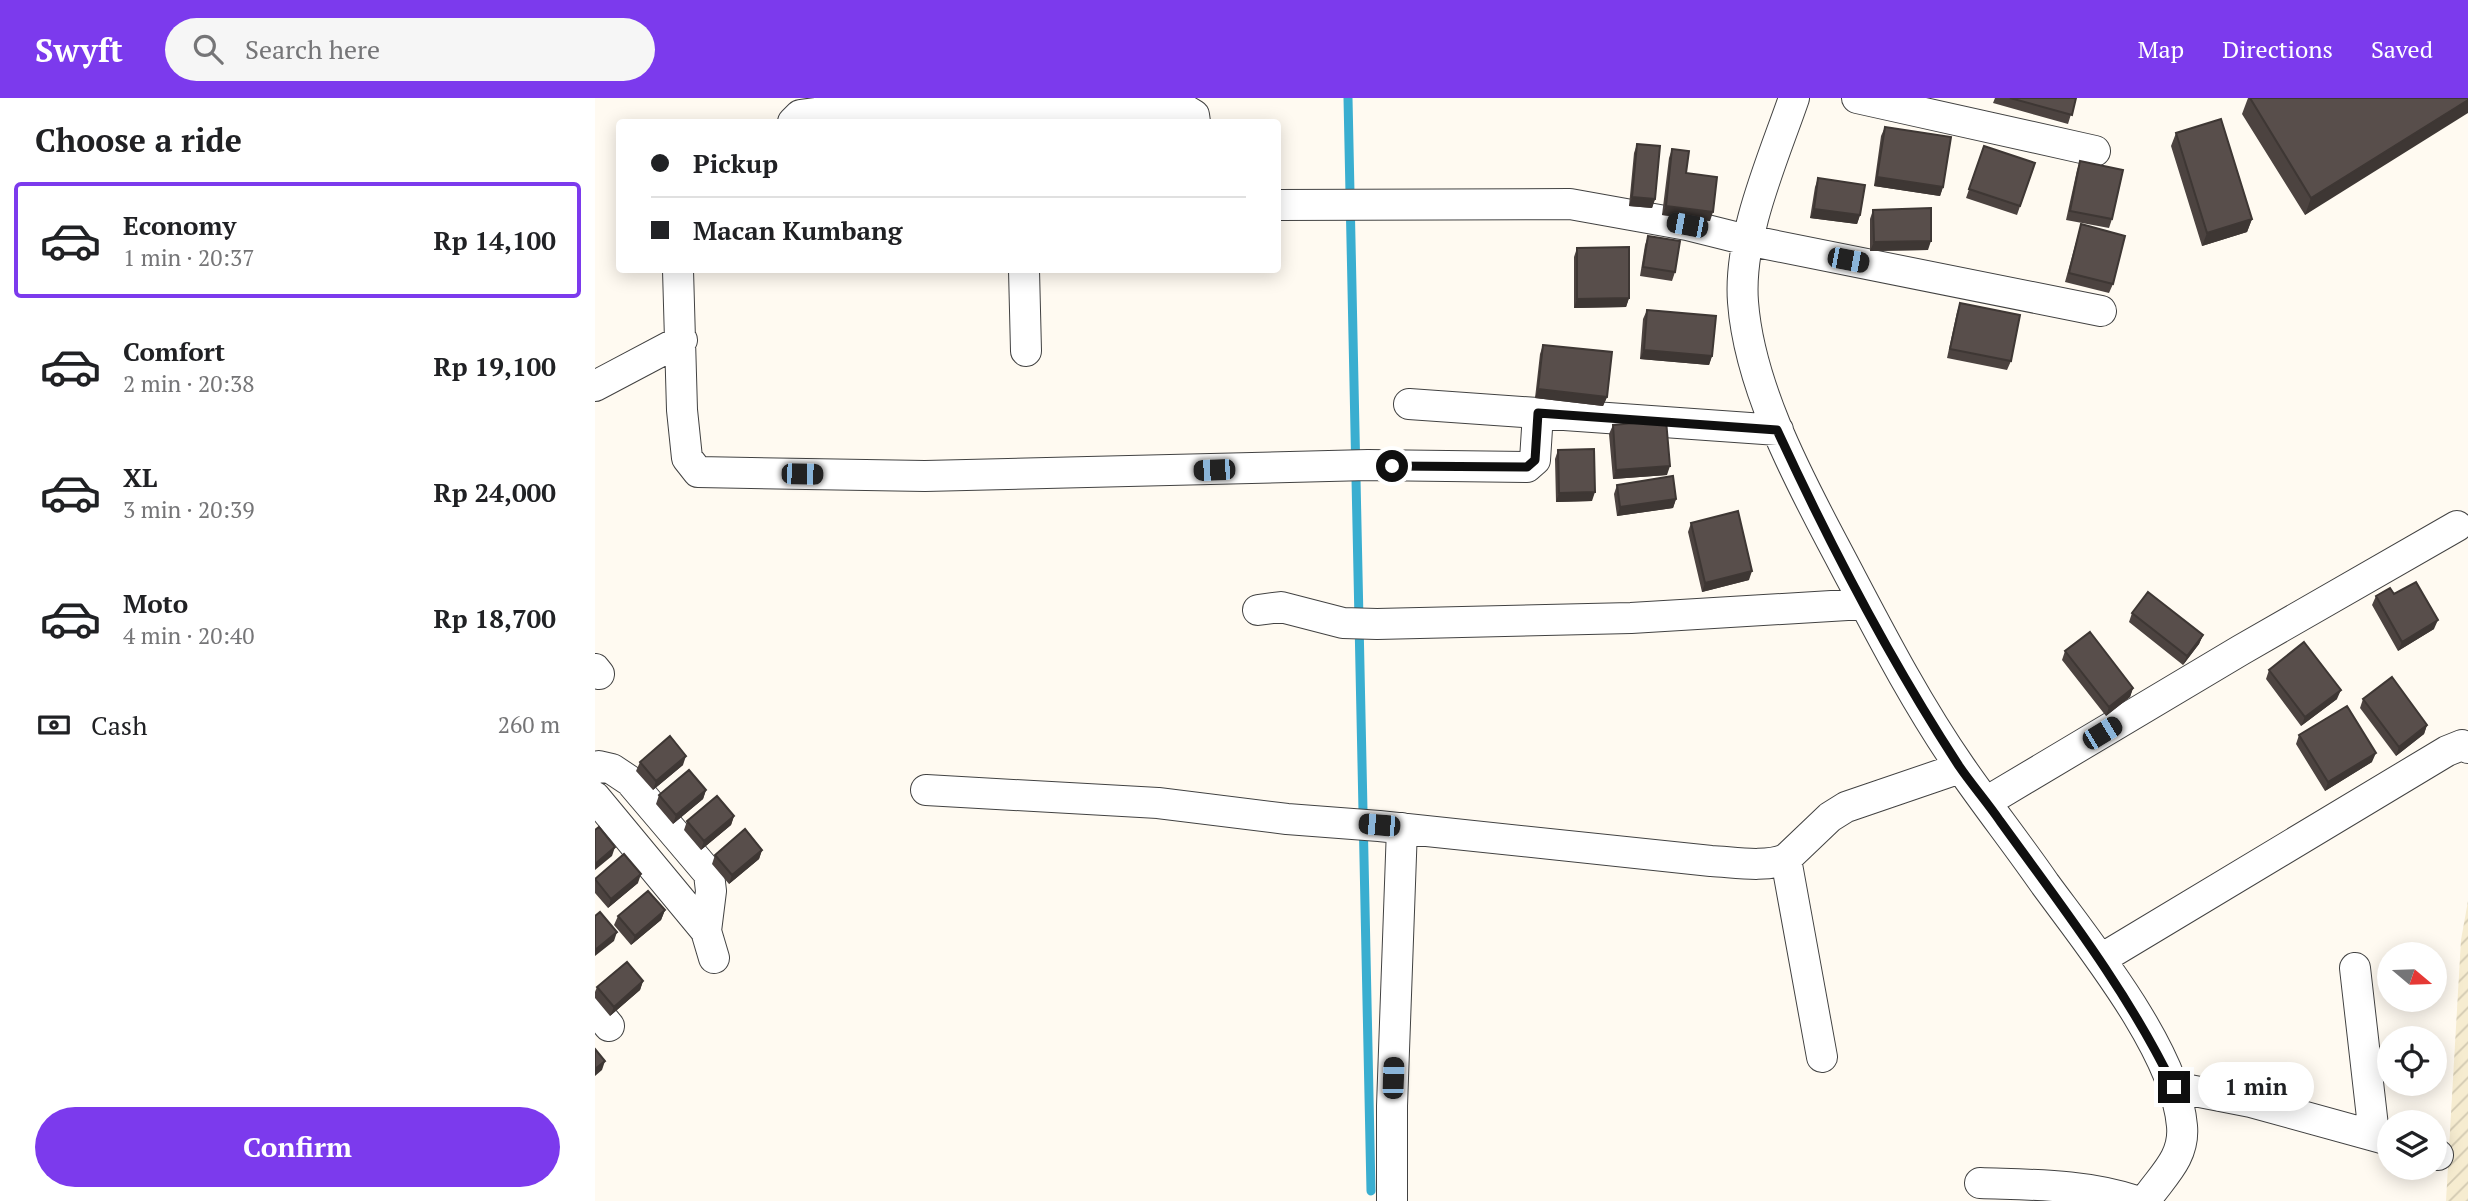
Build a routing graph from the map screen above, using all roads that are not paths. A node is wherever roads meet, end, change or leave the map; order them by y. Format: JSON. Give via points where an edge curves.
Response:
{"nodes":[{"id":1,"x":1794,"y":98,"type":"edge"},
{"id":2,"x":1857,"y":98,"type":"edge"},
{"id":3,"x":796,"y":119,"type":"edge"},
{"id":4,"x":1195,"y":119,"type":"edge"},
{"id":5,"x":2095,"y":151,"type":"dead end"},
{"id":6,"x":1281,"y":205,"type":"edge"},
{"id":7,"x":1747,"y":240,"type":"junction"},
{"id":8,"x":678,"y":273,"type":"edge"},
{"id":9,"x":1024,"y":273,"type":"edge"},
{"id":10,"x":2101,"y":311,"type":"dead end"},
{"id":11,"x":682,"y":340,"type":"junction"},
{"id":12,"x":1026,"y":351,"type":"dead end"},
{"id":13,"x":595,"y":386,"type":"edge"},
{"id":14,"x":1409,"y":404,"type":"dead end"},
{"id":15,"x":1538,"y":413,"type":"junction"},
{"id":16,"x":1777,"y":430,"type":"junction"},
{"id":17,"x":2457,"y":526,"type":"dead end"},
{"id":18,"x":1864,"y":604,"type":"junction"},
{"id":19,"x":1258,"y":610,"type":"dead end"},
{"id":20,"x":2468,"y":748,"type":"edge"},
{"id":21,"x":1960,"y":768,"type":"junction"},
{"id":22,"x":595,"y":769,"type":"edge"},
{"id":23,"x":926,"y":790,"type":"dead end"},
{"id":24,"x":595,"y":797,"type":"edge"},
{"id":25,"x":1986,"y":802,"type":"junction"},
{"id":26,"x":1381,"y":826,"type":"junction"},
{"id":27,"x":1786,"y":859,"type":"junction"},
{"id":28,"x":2101,"y":959,"type":"junction"},
{"id":29,"x":2355,"y":968,"type":"dead end"},
{"id":30,"x":1822,"y":1057,"type":"dead end"},
{"id":31,"x":2174,"y":1087,"type":"junction"},
{"id":32,"x":2377,"y":1112,"type":"edge"},
{"id":33,"x":2377,"y":1137,"type":"edge"},
{"id":34,"x":1980,"y":1183,"type":"dead end"},
{"id":35,"x":1392,"y":1201,"type":"edge"},
{"id":36,"x":2136,"y":1201,"type":"edge"},
{"id":37,"x":2145,"y":1201,"type":"edge"}],
"edges":[{"from":1,"to":7,"type":"street"},
{"from":2,"to":5,"type":"street"},
{"from":3,"to":4,"type":"street","via":[[815,113],[1179,106]]},
{"from":6,"to":7,"type":"street","via":[[1570,204]]},
{"from":7,"to":10,"type":"street"},
{"from":7,"to":16,"type":"street","via":[[1741,276],[1749,348]]},
{"from":8,"to":11,"type":"street"},
{"from":9,"to":12,"type":"street"},
{"from":11,"to":13,"type":"street"},
{"from":11,"to":15,"type":"street","via":[[687,458],[698,472],[925,476],[1355,466],[1527,467],[1535,460]]},
{"from":14,"to":15,"type":"street"},
{"from":15,"to":16,"type":"street"},
{"from":16,"to":18,"type":"street"},
{"from":17,"to":25,"type":"street"},
{"from":18,"to":19,"type":"street","via":[[1631,618],[1364,624],[1281,607]]},
{"from":18,"to":21,"type":"street"},
{"from":20,"to":28,"type":"street","via":[[2462,745],[2448,751]]},
{"from":21,"to":25,"type":"street"},
{"from":21,"to":27,"type":"street","via":[[1846,807]]},
{"from":22,"to":24,"type":"street","via":[[612,769],[630,781],[709,874],[710,945]]},
{"from":23,"to":26,"type":"street","via":[[1159,803],[1287,820]]},
{"from":25,"to":28,"type":"street"},
{"from":26,"to":27,"type":"street","via":[[1710,862]]},
{"from":26,"to":35,"type":"street"},
{"from":27,"to":30,"type":"street"},
{"from":28,"to":31,"type":"street","via":[[2145,1029]]},
{"from":29,"to":32,"type":"street"},
{"from":31,"to":33,"type":"street","via":[[2251,1102]]},
{"from":31,"to":37,"type":"street","via":[[2183,1140],[2173,1166]]},
{"from":34,"to":36,"type":"street","via":[[2086,1188]]}]}
